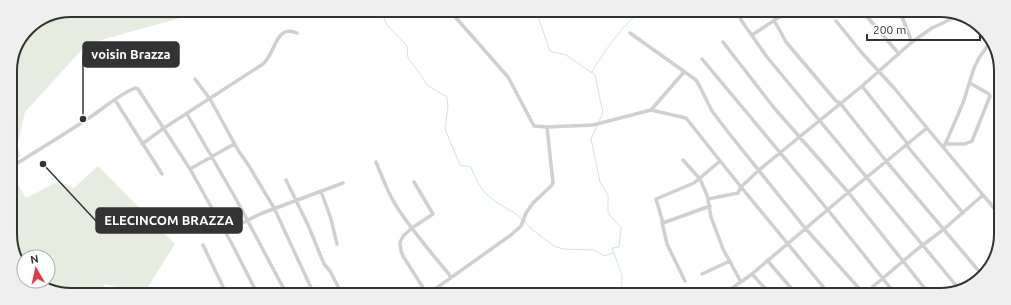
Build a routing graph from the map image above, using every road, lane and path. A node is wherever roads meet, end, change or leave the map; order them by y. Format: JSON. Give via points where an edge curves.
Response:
{"nodes":[{"id":1,"x":455,"y":17,"type":"edge"},
{"id":2,"x":740,"y":17,"type":"edge"},
{"id":3,"x":779,"y":17,"type":"edge"},
{"id":4,"x":867,"y":17,"type":"edge"},
{"id":5,"x":902,"y":17,"type":"edge"},
{"id":6,"x":952,"y":19,"type":"edge"},
{"id":7,"x":774,"y":20,"type":"junction"},
{"id":8,"x":836,"y":20,"type":"dead end"},
{"id":9,"x":297,"y":33,"type":"dead end"},
{"id":10,"x":630,"y":33,"type":"dead end"},
{"id":11,"x":752,"y":35,"type":"junction"},
{"id":12,"x":722,"y":42,"type":"dead end"},
{"id":13,"x":912,"y":42,"type":"junction"},
{"id":14,"x":988,"y":45,"type":"edge"},
{"id":15,"x":899,"y":54,"type":"junction"},
{"id":16,"x":702,"y":59,"type":"dead end"},
{"id":17,"x":879,"y":71,"type":"junction"},
{"id":18,"x":684,"y":72,"type":"junction"},
{"id":19,"x":195,"y":79,"type":"dead end"},
{"id":20,"x":970,"y":83,"type":"junction"},
{"id":21,"x":862,"y":86,"type":"junction"},
{"id":22,"x":210,"y":99,"type":"junction"},
{"id":23,"x":115,"y":100,"type":"junction"},
{"id":24,"x":840,"y":103,"type":"junction"},
{"id":25,"x":651,"y":110,"type":"junction"},
{"id":26,"x":186,"y":114,"type":"junction"},
{"id":27,"x":820,"y":121,"type":"junction"},
{"id":28,"x":547,"y":127,"type":"junction"},
{"id":29,"x":164,"y":128,"type":"junction"},
{"id":30,"x":927,"y":128,"type":"junction"},
{"id":31,"x":799,"y":137,"type":"junction"},
{"id":32,"x":907,"y":143,"type":"junction"},
{"id":33,"x":142,"y":144,"type":"junction"},
{"id":34,"x":234,"y":144,"type":"junction"},
{"id":35,"x":945,"y":146,"type":"junction"},
{"id":36,"x":780,"y":152,"type":"junction"},
{"id":37,"x":212,"y":157,"type":"junction"},
{"id":38,"x":683,"y":160,"type":"dead end"},
{"id":39,"x":720,"y":161,"type":"junction"},
{"id":40,"x":886,"y":161,"type":"junction"},
{"id":41,"x":376,"y":162,"type":"dead end"},
{"id":42,"x":17,"y":164,"type":"edge"},
{"id":43,"x":190,"y":169,"type":"junction"},
{"id":44,"x":759,"y":170,"type":"junction"},
{"id":45,"x":162,"y":174,"type":"dead end"},
{"id":46,"x":866,"y":177,"type":"junction"},
{"id":47,"x":700,"y":179,"type":"junction"},
{"id":48,"x":286,"y":180,"type":"dead end"},
{"id":49,"x":414,"y":182,"type":"dead end"},
{"id":50,"x":343,"y":183,"type":"dead end"},
{"id":51,"x":741,"y":187,"type":"junction"},
{"id":52,"x":321,"y":191,"type":"junction"},
{"id":53,"x":848,"y":192,"type":"junction"},
{"id":54,"x":983,"y":195,"type":"junction"},
{"id":55,"x":708,"y":199,"type":"junction"},
{"id":56,"x":296,"y":200,"type":"junction"},
{"id":57,"x":710,"y":206,"type":"junction"},
{"id":58,"x":274,"y":208,"type":"junction"},
{"id":59,"x":994,"y":208,"type":"edge"},
{"id":60,"x":828,"y":210,"type":"junction"},
{"id":61,"x":963,"y":213,"type":"junction"},
{"id":62,"x":248,"y":220,"type":"junction"},
{"id":63,"x":662,"y":222,"type":"junction"},
{"id":64,"x":412,"y":228,"type":"junction"},
{"id":65,"x":805,"y":228,"type":"junction"},
{"id":66,"x":944,"y":229,"type":"junction"},
{"id":67,"x":225,"y":232,"type":"junction"},
{"id":68,"x":787,"y":243,"type":"junction"},
{"id":69,"x":337,"y":244,"type":"dead end"},
{"id":70,"x":923,"y":244,"type":"junction"},
{"id":71,"x":203,"y":245,"type":"dead end"},
{"id":72,"x":767,"y":260,"type":"junction"},
{"id":73,"x":903,"y":261,"type":"junction"},
{"id":74,"x":730,"y":262,"type":"junction"},
{"id":75,"x":979,"y":272,"type":"edge"},
{"id":76,"x":702,"y":274,"type":"dead end"},
{"id":77,"x":752,"y":274,"type":"junction"},
{"id":78,"x":451,"y":277,"type":"junction"},
{"id":79,"x":882,"y":279,"type":"junction"},
{"id":80,"x":685,"y":281,"type":"dead end"},
{"id":81,"x":741,"y":282,"type":"junction"},
{"id":82,"x":956,"y":285,"type":"edge"},
{"id":83,"x":224,"y":288,"type":"edge"},
{"id":84,"x":254,"y":288,"type":"edge"},
{"id":85,"x":283,"y":288,"type":"edge"},
{"id":86,"x":311,"y":288,"type":"edge"},
{"id":87,"x":339,"y":288,"type":"edge"},
{"id":88,"x":423,"y":288,"type":"edge"},
{"id":89,"x":435,"y":288,"type":"edge"},
{"id":90,"x":732,"y":288,"type":"edge"},
{"id":91,"x":765,"y":288,"type":"edge"},
{"id":92,"x":791,"y":288,"type":"edge"},
{"id":93,"x":824,"y":288,"type":"edge"},
{"id":94,"x":859,"y":288,"type":"edge"},
{"id":95,"x":871,"y":288,"type":"edge"},
{"id":96,"x":890,"y":288,"type":"edge"},
{"id":97,"x":924,"y":288,"type":"edge"}],
"edges":[{"from":1,"to":28,"type":"street","via":[[508,77],[532,125]]},
{"from":2,"to":11,"type":"street"},
{"from":3,"to":7,"type":"street"},
{"from":4,"to":15,"type":"street"},
{"from":5,"to":13,"type":"street"},
{"from":6,"to":13,"type":"street","via":[[932,28]]},
{"from":7,"to":11,"type":"street"},
{"from":7,"to":24,"type":"street","via":[[786,42]]},
{"from":8,"to":17,"type":"street"},
{"from":9,"to":22,"type":"street","via":[[290,30],[282,33],[266,61]]},
{"from":10,"to":18,"type":"street"},
{"from":11,"to":27,"type":"street"},
{"from":12,"to":31,"type":"street"},
{"from":13,"to":15,"type":"street"},
{"from":14,"to":20,"type":"street","via":[[979,58]]},
{"from":15,"to":17,"type":"street"},
{"from":16,"to":36,"type":"street"},
{"from":17,"to":21,"type":"street"},
{"from":17,"to":30,"type":"street"},
{"from":18,"to":25,"type":"street"},
{"from":18,"to":44,"type":"street","via":[[696,80],[712,111]]},
{"from":19,"to":22,"type":"street"},
{"from":20,"to":35,"type":"street"},
{"from":20,"to":35,"type":"street","via":[[990,96],[975,134],[970,143]]},
{"from":21,"to":24,"type":"street"},
{"from":21,"to":32,"type":"street"},
{"from":22,"to":26,"type":"street"},
{"from":22,"to":34,"type":"street"},
{"from":23,"to":29,"type":"street","via":[[132,89],[138,89]]},
{"from":23,"to":33,"type":"street"},
{"from":23,"to":42,"type":"street"},
{"from":24,"to":27,"type":"street"},
{"from":24,"to":40,"type":"street"},
{"from":25,"to":28,"type":"street","via":[[593,125]]},
{"from":25,"to":39,"type":"street","via":[[686,118]]},
{"from":26,"to":29,"type":"street"},
{"from":26,"to":37,"type":"street"},
{"from":27,"to":31,"type":"street"},
{"from":27,"to":46,"type":"street"},
{"from":28,"to":78,"type":"street","via":[[553,182],[551,186],[533,202],[521,226],[499,245]]},
{"from":29,"to":33,"type":"street"},
{"from":29,"to":43,"type":"street"},
{"from":30,"to":32,"type":"street"},
{"from":30,"to":35,"type":"street"},
{"from":31,"to":36,"type":"street"},
{"from":31,"to":53,"type":"street"},
{"from":32,"to":40,"type":"street"},
{"from":32,"to":61,"type":"street"},
{"from":33,"to":45,"type":"street"},
{"from":34,"to":37,"type":"street"},
{"from":34,"to":58,"type":"street"},
{"from":35,"to":54,"type":"street"},
{"from":36,"to":44,"type":"street"},
{"from":36,"to":60,"type":"street"},
{"from":37,"to":43,"type":"street"},
{"from":37,"to":62,"type":"street"},
{"from":38,"to":47,"type":"street"},
{"from":39,"to":47,"type":"street"},
{"from":39,"to":51,"type":"street"},
{"from":40,"to":46,"type":"street"},
{"from":40,"to":66,"type":"street"},
{"from":41,"to":64,"type":"street","via":[[390,195]]},
{"from":43,"to":67,"type":"street"},
{"from":44,"to":51,"type":"street"},
{"from":44,"to":65,"type":"street"},
{"from":46,"to":53,"type":"street"},
{"from":46,"to":70,"type":"street"},
{"from":47,"to":55,"type":"street"},
{"from":47,"to":63,"type":"street","via":[[656,199]]},
{"from":48,"to":56,"type":"street"},
{"from":49,"to":64,"type":"street","via":[[433,214]]},
{"from":50,"to":52,"type":"street"},
{"from":51,"to":55,"type":"street","via":[[738,193]]},
{"from":51,"to":68,"type":"street"},
{"from":52,"to":56,"type":"street"},
{"from":52,"to":69,"type":"street"},
{"from":53,"to":60,"type":"street"},
{"from":53,"to":73,"type":"street"},
{"from":54,"to":59,"type":"street"},
{"from":54,"to":61,"type":"street"},
{"from":55,"to":57,"type":"street"},
{"from":56,"to":58,"type":"street"},
{"from":56,"to":87,"type":"street","via":[[324,264]]},
{"from":57,"to":63,"type":"street"},
{"from":57,"to":74,"type":"street","via":[[720,241]]},
{"from":58,"to":62,"type":"street"},
{"from":58,"to":86,"type":"street"},
{"from":60,"to":65,"type":"street"},
{"from":60,"to":79,"type":"street"},
{"from":61,"to":66,"type":"street"},
{"from":62,"to":67,"type":"street"},
{"from":62,"to":85,"type":"street"},
{"from":63,"to":80,"type":"street","via":[[667,244]]},
{"from":64,"to":78,"type":"street"},
{"from":64,"to":88,"type":"street","via":[[401,238],[401,252]]},
{"from":65,"to":68,"type":"street"},
{"from":65,"to":94,"type":"street"},
{"from":66,"to":70,"type":"street"},
{"from":66,"to":75,"type":"street"},
{"from":67,"to":84,"type":"street"},
{"from":68,"to":72,"type":"street"},
{"from":68,"to":93,"type":"street"},
{"from":70,"to":73,"type":"street"},
{"from":70,"to":82,"type":"street"},
{"from":71,"to":83,"type":"street"},
{"from":72,"to":77,"type":"street"},
{"from":72,"to":92,"type":"street"},
{"from":73,"to":79,"type":"street"},
{"from":73,"to":97,"type":"street"},
{"from":74,"to":76,"type":"street"},
{"from":74,"to":81,"type":"street"},
{"from":77,"to":81,"type":"street"},
{"from":77,"to":91,"type":"street"},
{"from":78,"to":89,"type":"street"},
{"from":79,"to":95,"type":"street"},
{"from":79,"to":96,"type":"street"},
{"from":81,"to":90,"type":"street"}]}
